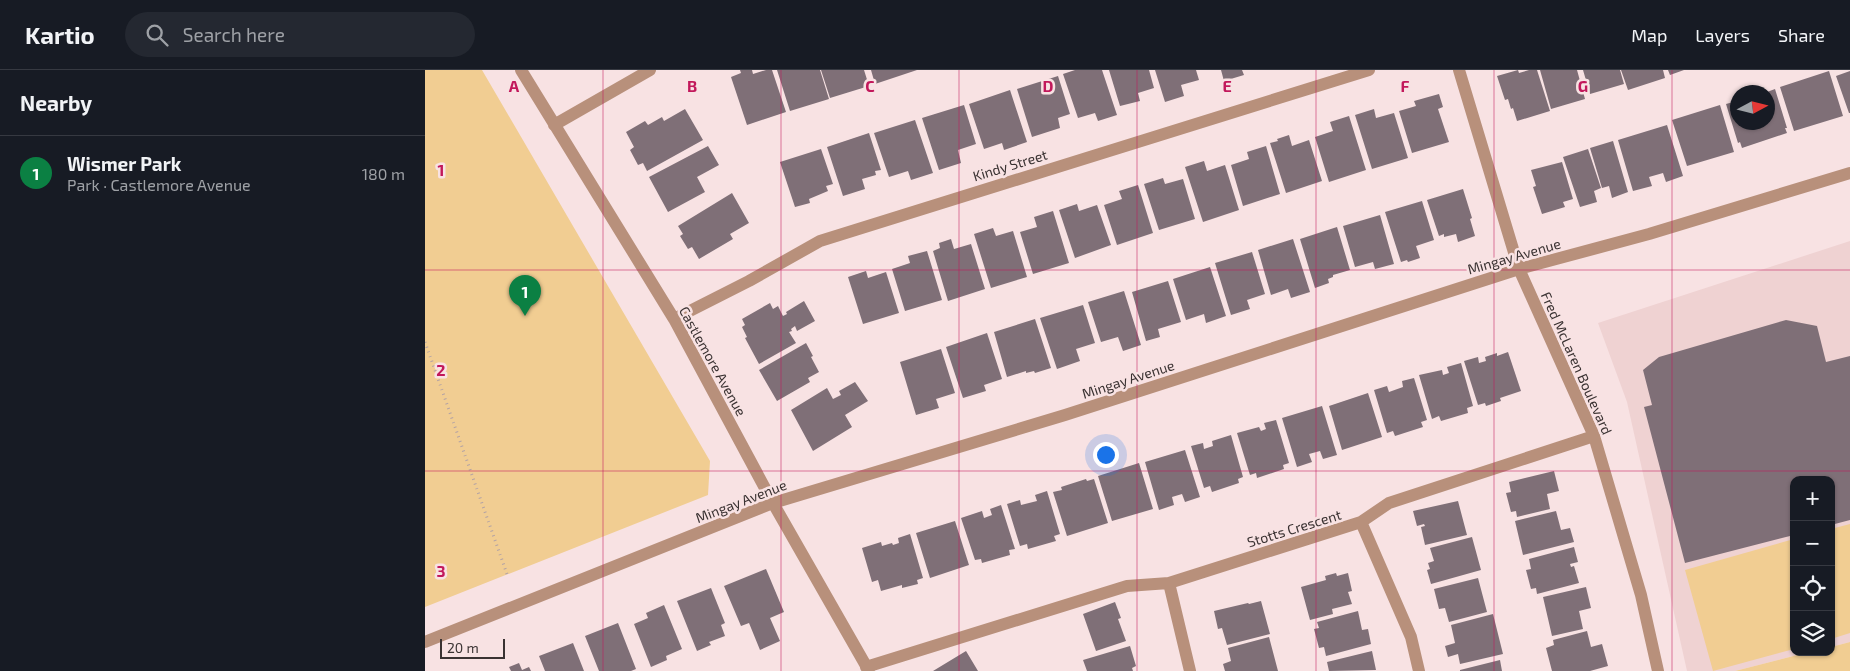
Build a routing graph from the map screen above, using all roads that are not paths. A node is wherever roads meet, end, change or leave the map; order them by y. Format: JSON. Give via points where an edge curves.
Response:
{"nodes":[{"id":1,"x":521,"y":70,"type":"edge"},
{"id":2,"x":650,"y":70,"type":"edge"},
{"id":3,"x":1369,"y":70,"type":"edge"},
{"id":4,"x":1459,"y":70,"type":"edge"},
{"id":5,"x":554,"y":126,"type":"junction"},
{"id":6,"x":1850,"y":172,"type":"edge"},
{"id":7,"x":1519,"y":269,"type":"junction"},
{"id":8,"x":674,"y":319,"type":"junction"},
{"id":9,"x":1594,"y":436,"type":"junction"},
{"id":10,"x":773,"y":503,"type":"junction"},
{"id":11,"x":1361,"y":522,"type":"junction"},
{"id":12,"x":1169,"y":583,"type":"junction"},
{"id":13,"x":425,"y":642,"type":"edge"},
{"id":14,"x":867,"y":669,"type":"edge"},
{"id":15,"x":1189,"y":671,"type":"edge"},
{"id":16,"x":1419,"y":671,"type":"edge"},
{"id":17,"x":1658,"y":671,"type":"edge"}],
"edges":[{"from":1,"to":5,"type":"street","name":"Castlemore Avenue"},
{"from":2,"to":5,"type":"street"},
{"from":3,"to":8,"type":"street","name":"Kindy Street","via":[[820,241]]},
{"from":4,"to":7,"type":"street","name":"Fred McLaren Boulevard"},
{"from":5,"to":8,"type":"street","name":"Castlemore Avenue"},
{"from":6,"to":7,"type":"street","name":"Mingay Avenue","via":[[1649,234]]},
{"from":7,"to":9,"type":"street","name":"Fred McLaren Boulevard"},
{"from":7,"to":10,"type":"street","name":"Mingay Avenue","via":[[1065,415]]},
{"from":8,"to":10,"type":"street","name":"Castlemore Avenue"},
{"from":9,"to":11,"type":"street","via":[[1389,503]]},
{"from":9,"to":17,"type":"street","name":"Fred McLaren Boulevard","via":[[1641,595]]},
{"from":10,"to":13,"type":"street","name":"Mingay Avenue"},
{"from":10,"to":14,"type":"street","name":"Castlemore Avenue"},
{"from":11,"to":12,"type":"street","name":"Stotts Crescent"},
{"from":11,"to":16,"type":"street","name":"Stotts Crescent","via":[[1411,637]]},
{"from":12,"to":14,"type":"street","name":"Stotts Crescent","via":[[1127,586]]},
{"from":12,"to":15,"type":"street"}]}
